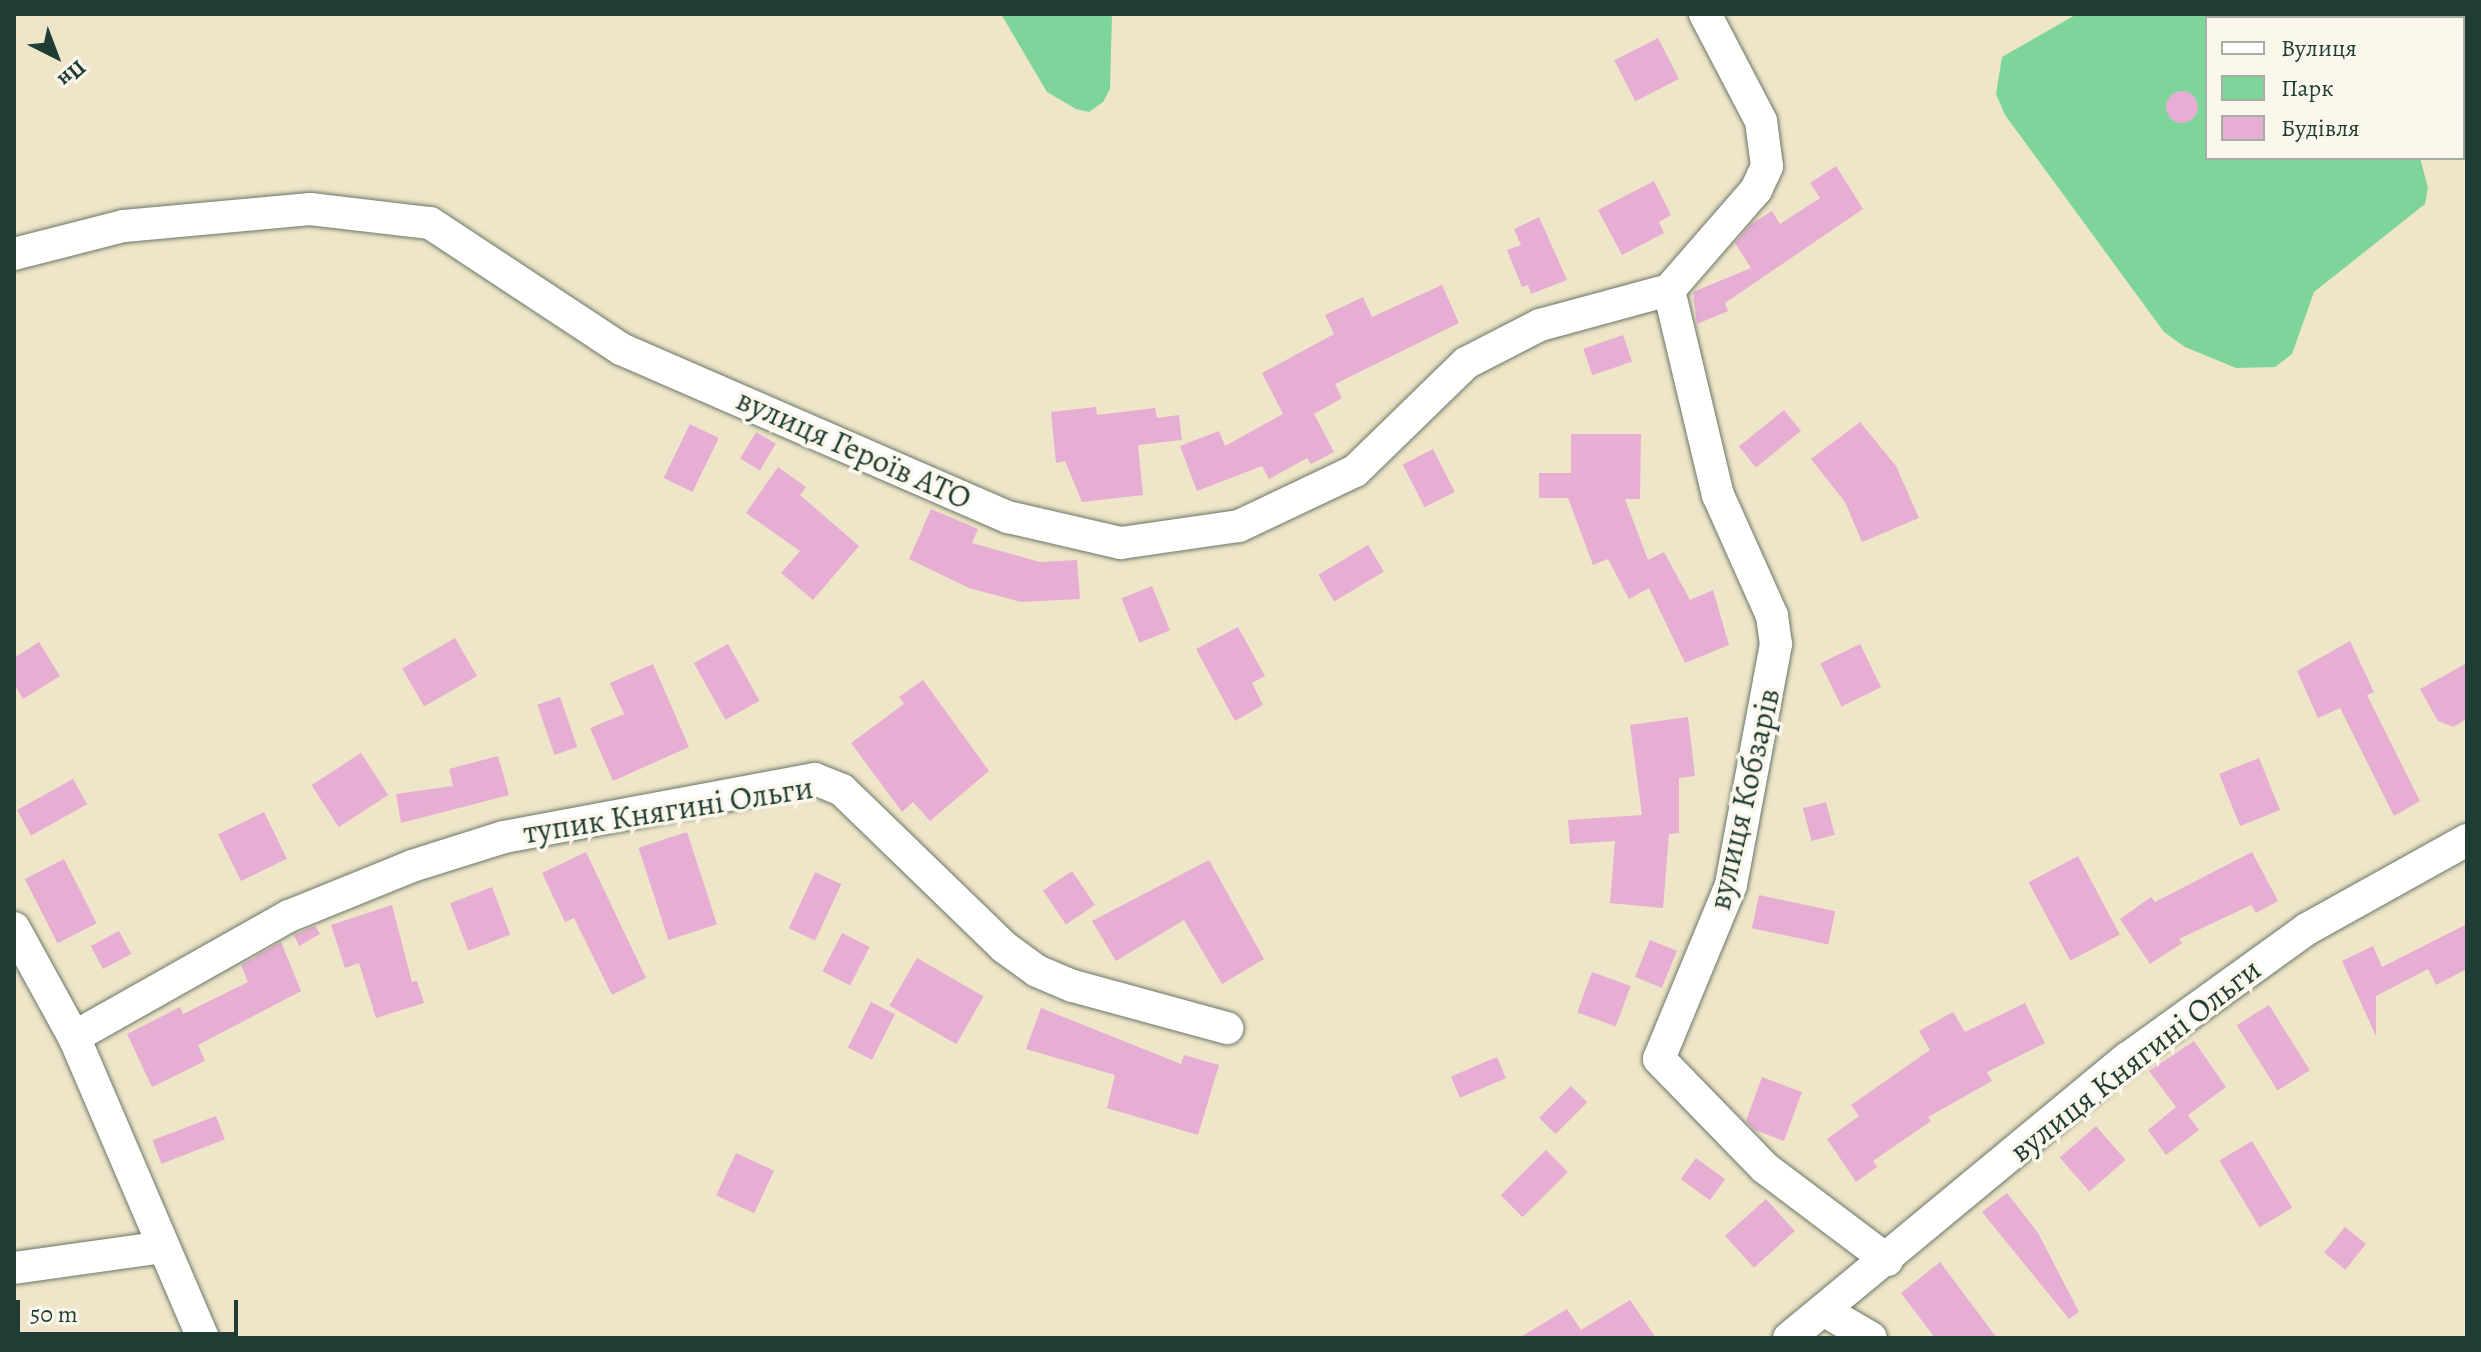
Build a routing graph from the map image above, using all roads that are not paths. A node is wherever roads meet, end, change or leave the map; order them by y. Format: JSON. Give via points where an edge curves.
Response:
{"nodes":[{"id":1,"x":1705,"y":14,"type":"edge"},
{"id":2,"x":14,"y":254,"type":"edge"},
{"id":3,"x":1669,"y":290,"type":"junction"},
{"id":4,"x":2467,"y":840,"type":"edge"},
{"id":5,"x":14,"y":928,"type":"edge"},
{"id":6,"x":1227,"y":1028,"type":"dead end"},
{"id":7,"x":74,"y":1037,"type":"junction"},
{"id":8,"x":164,"y":1247,"type":"junction"},
{"id":9,"x":1887,"y":1260,"type":"junction"},
{"id":10,"x":14,"y":1268,"type":"edge"},
{"id":11,"x":1825,"y":1311,"type":"junction"},
{"id":12,"x":203,"y":1338,"type":"edge"},
{"id":13,"x":1789,"y":1338,"type":"edge"},
{"id":14,"x":1871,"y":1338,"type":"edge"}],
"edges":[{"from":1,"to":3,"type":"street","via":[[1761,121],[1767,166],[1756,190]]},
{"from":2,"to":3,"type":"street","name":"вулиця Героїв АТО","via":[[124,226],[310,209],[430,223],[621,349],[1008,517],[1121,543],[1239,526],[1355,471],[1466,363],[1540,325]]},
{"from":3,"to":9,"type":"street","via":[[1718,495],[1772,616],[1776,644],[1731,885],[1659,1059],[1765,1168]]},
{"from":4,"to":9,"type":"street","name":"вулиця Княгині Ольги","via":[[2307,929],[2128,1058]]},
{"from":5,"to":7,"type":"street"},
{"from":6,"to":7,"type":"street","name":"тупик Княгині Ольги","via":[[1073,986],[1037,971],[1004,947],[842,790],[815,779],[504,837],[412,866],[289,916]]},
{"from":7,"to":8,"type":"street"},
{"from":8,"to":10,"type":"street"},
{"from":8,"to":12,"type":"street"},
{"from":9,"to":11,"type":"street","name":"вулиця Княгині Ольги"},
{"from":11,"to":13,"type":"street","name":"вулиця Княгині Ольги"},
{"from":11,"to":14,"type":"street"}]}
